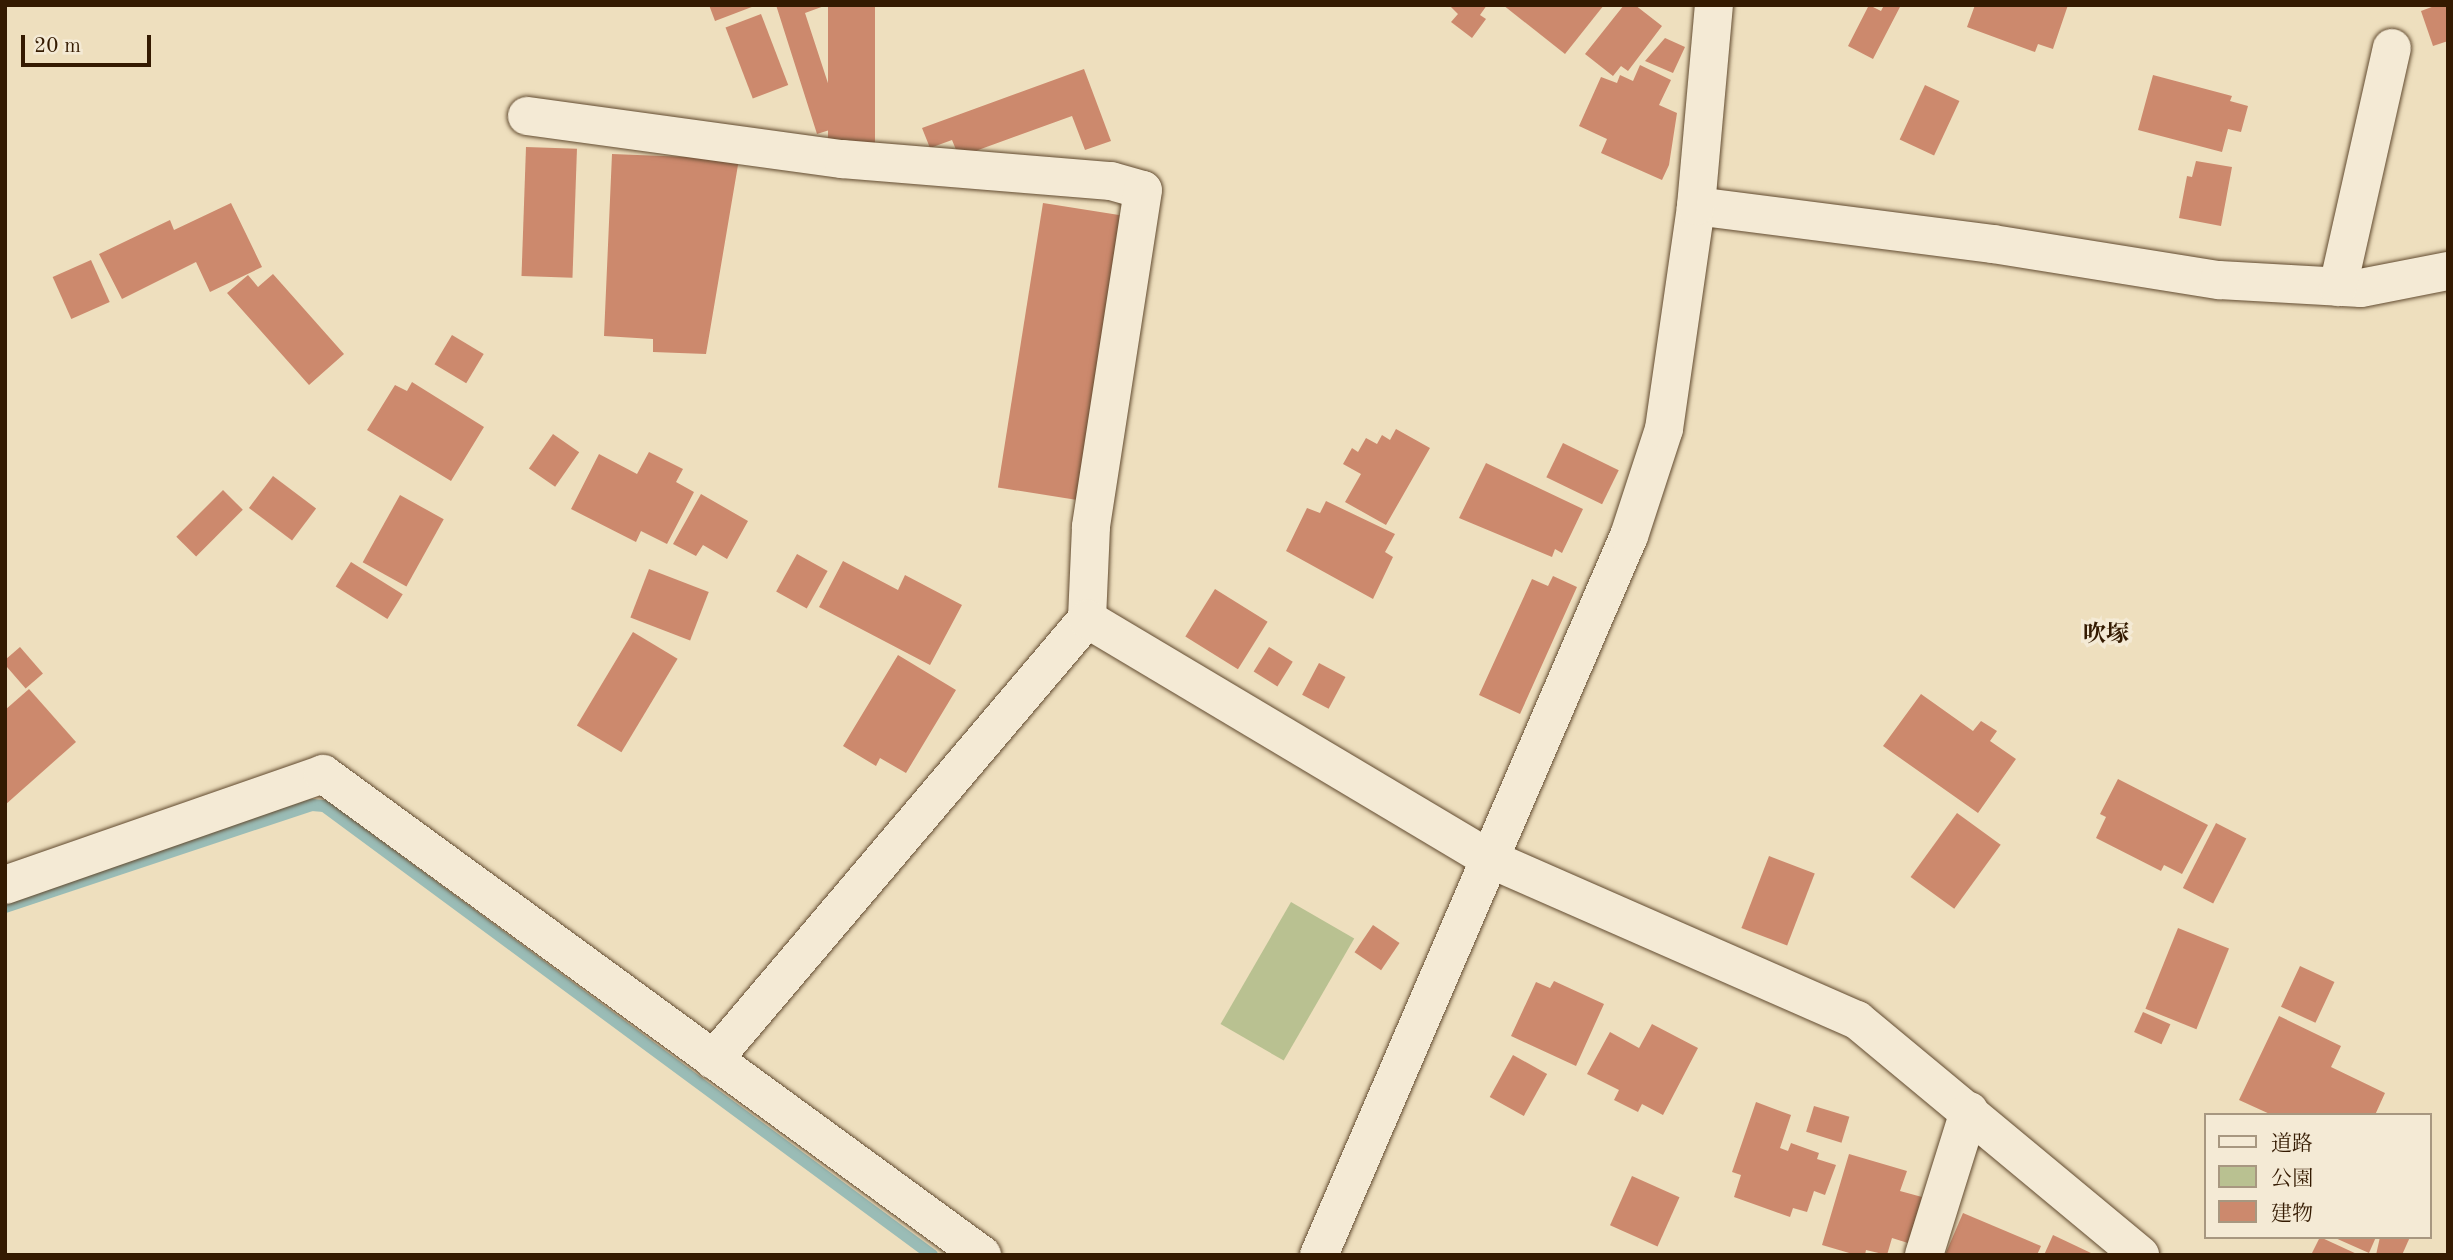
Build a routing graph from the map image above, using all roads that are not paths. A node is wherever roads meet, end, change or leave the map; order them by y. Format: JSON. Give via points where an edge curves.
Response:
{"nodes":[{"id":1,"x":1714,"y":5,"type":"edge"},
{"id":2,"x":2392,"y":48,"type":"dead end"},
{"id":3,"x":527,"y":116,"type":"dead end"},
{"id":4,"x":1696,"y":206,"type":"junction"},
{"id":5,"x":2448,"y":271,"type":"edge"},
{"id":6,"x":2339,"y":287,"type":"junction"},
{"id":7,"x":1087,"y":619,"type":"junction"},
{"id":8,"x":1490,"y":859,"type":"junction"},
{"id":9,"x":5,"y":885,"type":"edge"},
{"id":10,"x":713,"y":1060,"type":"junction"},
{"id":11,"x":1969,"y":1111,"type":"junction"},
{"id":12,"x":982,"y":1255,"type":"edge"},
{"id":13,"x":1319,"y":1255,"type":"edge"},
{"id":14,"x":1924,"y":1255,"type":"edge"},
{"id":15,"x":2140,"y":1255,"type":"edge"}],
"edges":[{"from":1,"to":4,"type":"street"},
{"from":2,"to":6,"type":"street"},
{"from":3,"to":7,"type":"street","via":[[842,159],[1111,181],[1143,190],[1091,527]]},
{"from":4,"to":6,"type":"street","via":[[1993,244],[2219,280]]},
{"from":4,"to":8,"type":"street","via":[[1664,429],[1629,536]]},
{"from":5,"to":6,"type":"street","via":[[2361,288]]},
{"from":7,"to":8,"type":"street"},
{"from":7,"to":10,"type":"street"},
{"from":8,"to":11,"type":"street","via":[[1857,1020]]},
{"from":8,"to":13,"type":"street"},
{"from":9,"to":10,"type":"street","via":[[323,774]]},
{"from":10,"to":12,"type":"street"},
{"from":11,"to":14,"type":"street"},
{"from":11,"to":15,"type":"street"}]}
